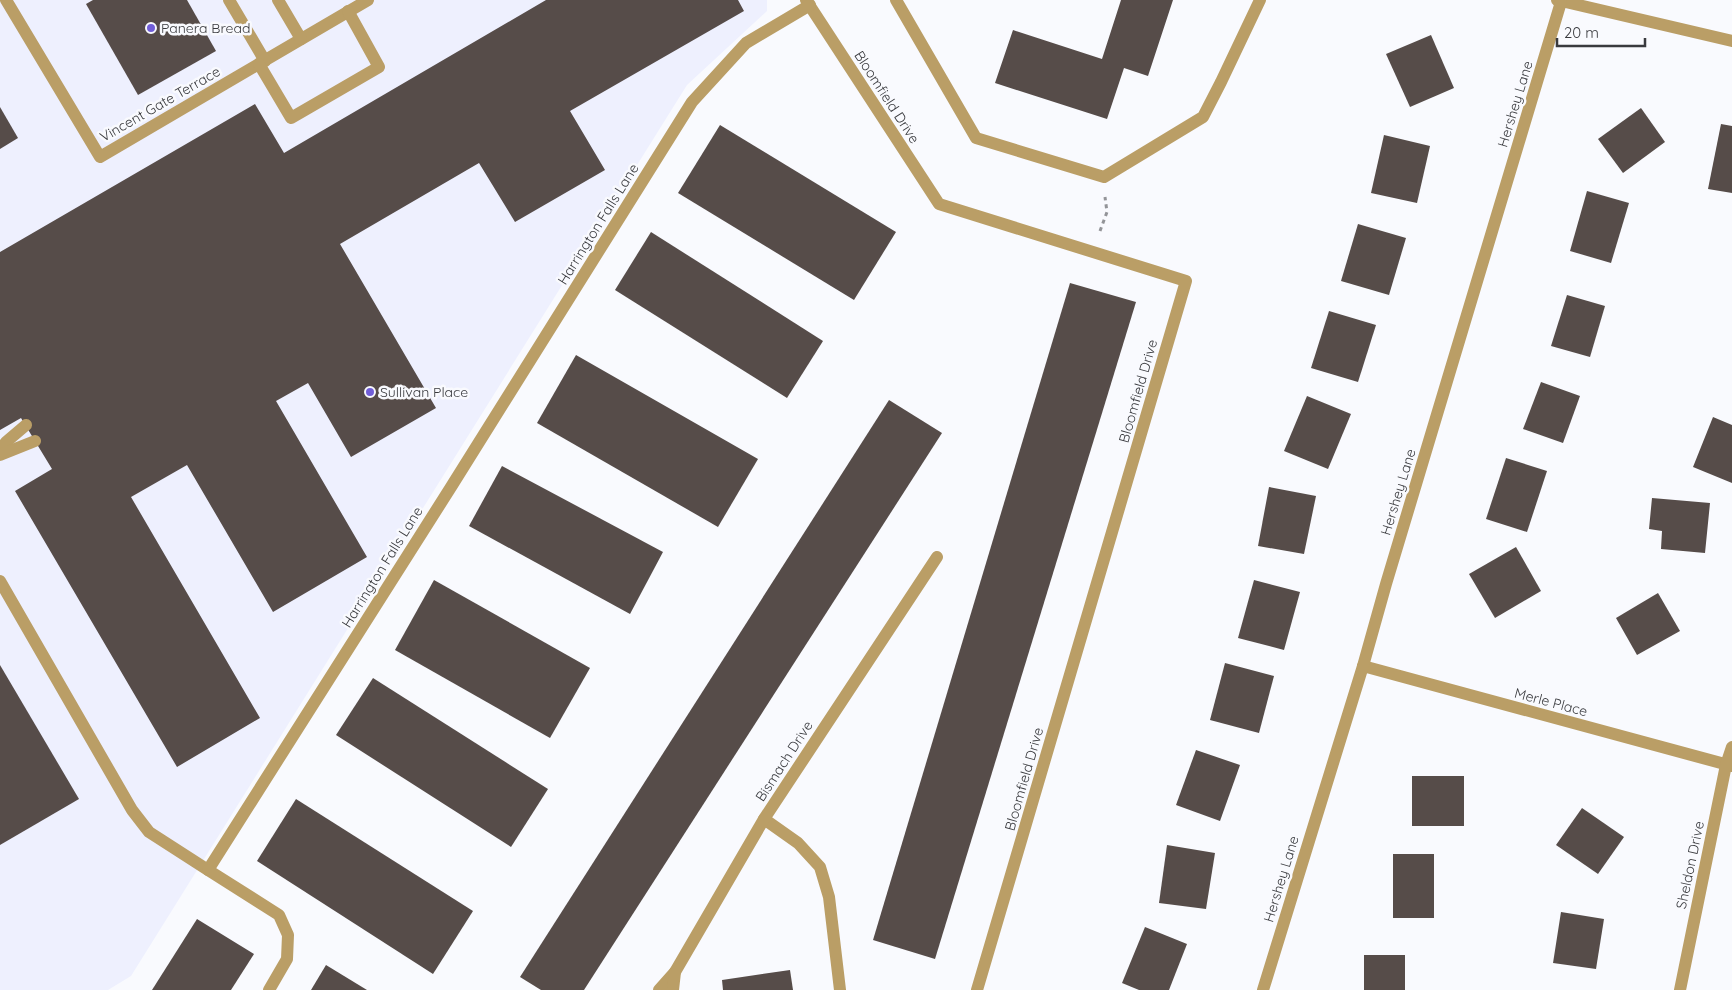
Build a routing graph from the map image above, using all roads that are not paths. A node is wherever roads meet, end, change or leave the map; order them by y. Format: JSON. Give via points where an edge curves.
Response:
{"nodes":[{"id":1,"x":6,"y":0,"type":"edge"},
{"id":2,"x":229,"y":0,"type":"edge"},
{"id":3,"x":278,"y":0,"type":"edge"},
{"id":4,"x":368,"y":0,"type":"edge"},
{"id":5,"x":896,"y":0,"type":"edge"},
{"id":6,"x":1260,"y":0,"type":"edge"},
{"id":7,"x":1559,"y":1,"type":"edge"},
{"id":8,"x":808,"y":3,"type":"edge"},
{"id":9,"x":348,"y":12,"type":"junction"},
{"id":10,"x":301,"y":39,"type":"junction"},
{"id":11,"x":1732,"y":41,"type":"edge"},
{"id":12,"x":262,"y":62,"type":"junction"},
{"id":13,"x":26,"y":425,"type":"dead end"},
{"id":14,"x":35,"y":441,"type":"dead end"},
{"id":15,"x":0,"y":450,"type":"edge"},
{"id":16,"x":0,"y":455,"type":"edge"},
{"id":17,"x":937,"y":557,"type":"dead end"},
{"id":18,"x":0,"y":581,"type":"edge"},
{"id":19,"x":1363,"y":666,"type":"junction"},
{"id":20,"x":1732,"y":746,"type":"edge"},
{"id":21,"x":1729,"y":766,"type":"edge"},
{"id":22,"x":764,"y":819,"type":"junction"},
{"id":23,"x":208,"y":870,"type":"junction"},
{"id":24,"x":675,"y":972,"type":"junction"},
{"id":25,"x":269,"y":990,"type":"edge"},
{"id":26,"x":659,"y":990,"type":"edge"},
{"id":27,"x":673,"y":990,"type":"edge"},
{"id":28,"x":840,"y":990,"type":"edge"},
{"id":29,"x":977,"y":990,"type":"edge"},
{"id":30,"x":1263,"y":990,"type":"edge"},
{"id":31,"x":1680,"y":990,"type":"edge"}],
"edges":[{"from":1,"to":12,"type":"street","name":"Vincent Gate Terrace","via":[[100,157]]},
{"from":2,"to":12,"type":"street"},
{"from":3,"to":10,"type":"street"},
{"from":4,"to":9,"type":"street","name":"Vincent Gate Terrace"},
{"from":5,"to":6,"type":"street","via":[[976,138],[1104,176],[1203,117]]},
{"from":7,"to":11,"type":"street"},
{"from":7,"to":19,"type":"street","name":"Hershey Lane"},
{"from":8,"to":23,"type":"street","name":"Harrington Falls Lane","via":[[746,43],[692,102]]},
{"from":8,"to":29,"type":"street","name":"Bloomfield Drive","via":[[939,204],[1186,281]]},
{"from":9,"to":10,"type":"street","name":"Vincent Gate Terrace"},
{"from":9,"to":12,"type":"street","via":[[379,68],[291,118]]},
{"from":10,"to":12,"type":"street","name":"Vincent Gate Terrace"},
{"from":13,"to":15,"type":"street"},
{"from":14,"to":16,"type":"street"},
{"from":17,"to":22,"type":"street","name":"Bismach Drive"},
{"from":18,"to":23,"type":"street","via":[[132,810],[149,832]]},
{"from":19,"to":21,"type":"street","name":"Merle Place"},
{"from":19,"to":30,"type":"street","name":"Hershey Lane"},
{"from":20,"to":21,"type":"street","name":"Sheldon Drive"},
{"from":21,"to":31,"type":"street","name":"Sheldon Drive"},
{"from":22,"to":24,"type":"street","name":"Bismach Drive"},
{"from":22,"to":28,"type":"street","via":[[798,843],[820,868],[829,897]]},
{"from":23,"to":25,"type":"street","via":[[278,915],[288,935],[287,959]]},
{"from":24,"to":26,"type":"street"},
{"from":24,"to":27,"type":"street","name":"Bismach Drive"}]}
